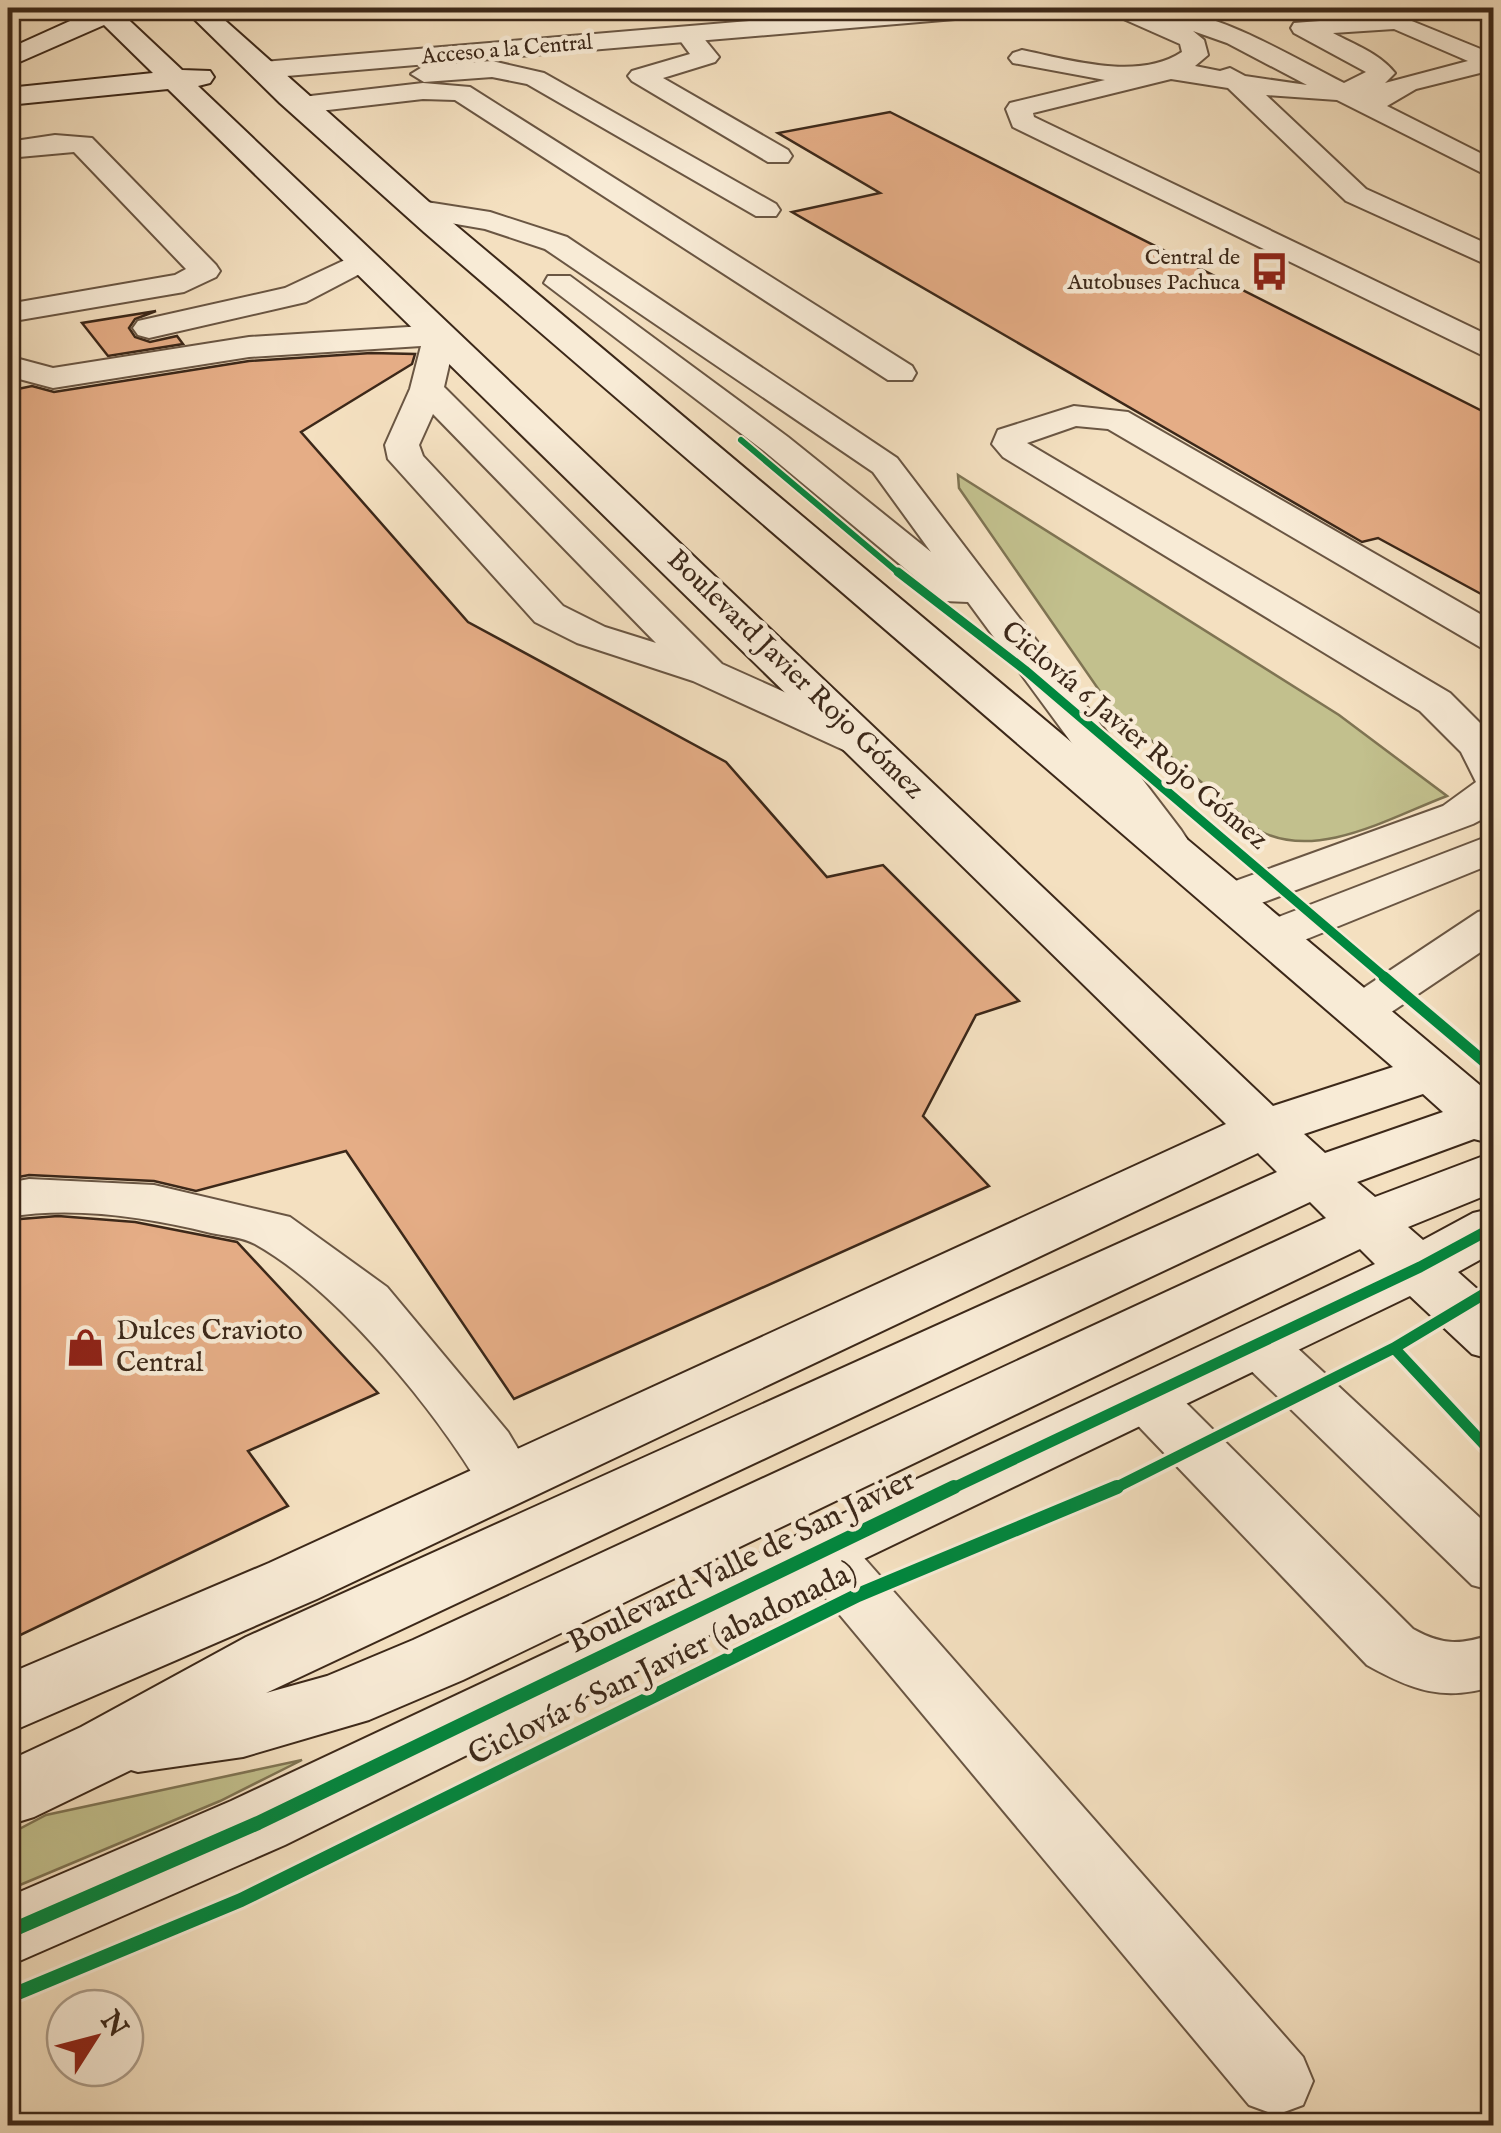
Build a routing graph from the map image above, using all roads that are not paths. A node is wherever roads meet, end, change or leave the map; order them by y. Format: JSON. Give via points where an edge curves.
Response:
{"nodes":[{"id":1,"x":196,"y":8,"type":"edge"},
{"id":2,"x":990,"y":8,"type":"edge"},
{"id":3,"x":1118,"y":8,"type":"edge"},
{"id":4,"x":1135,"y":8,"type":"edge"},
{"id":5,"x":104,"y":10,"type":"edge"},
{"id":6,"x":688,"y":36,"type":"junction"},
{"id":7,"x":1192,"y":40,"type":"junction"},
{"id":8,"x":236,"y":46,"type":"junction"},
{"id":9,"x":150,"y":55,"type":"junction"},
{"id":10,"x":1022,"y":58,"type":"dead end"},
{"id":11,"x":17,"y":66,"type":"edge"},
{"id":12,"x":1175,"y":71,"type":"junction"},
{"id":13,"x":176,"y":80,"type":"junction"},
{"id":14,"x":8,"y":82,"type":"edge"},
{"id":15,"x":1240,"y":86,"type":"junction"},
{"id":16,"x":281,"y":87,"type":"junction"},
{"id":17,"x":1344,"y":94,"type":"junction"},
{"id":18,"x":8,"y":98,"type":"edge"},
{"id":19,"x":1371,"y":108,"type":"junction"},
{"id":20,"x":8,"y":150,"type":"edge"},
{"id":21,"x":778,"y":156,"type":"dead end"},
{"id":22,"x":1487,"y":168,"type":"edge"},
{"id":23,"x":766,"y":210,"type":"dead end"},
{"id":24,"x":434,"y":222,"type":"junction"},
{"id":25,"x":1494,"y":259,"type":"edge"},
{"id":26,"x":362,"y":262,"type":"junction"},
{"id":27,"x":8,"y":315,"type":"edge"},
{"id":28,"x":127,"y":331,"type":"dead end"},
{"id":29,"x":440,"y":335,"type":"junction"},
{"id":30,"x":1494,"y":351,"type":"edge"},
{"id":31,"x":23,"y":352,"type":"edge"},
{"id":32,"x":900,"y":373,"type":"dead end"},
{"id":33,"x":427,"y":389,"type":"junction"},
{"id":34,"x":1494,"y":638,"type":"edge"},
{"id":35,"x":1024,"y":646,"type":"junction"},
{"id":36,"x":708,"y":673,"type":"junction"},
{"id":37,"x":864,"y":743,"type":"junction"},
{"id":38,"x":1494,"y":777,"type":"edge"},
{"id":39,"x":1494,"y":789,"type":"edge"},
{"id":40,"x":1165,"y":839,"type":"junction"},
{"id":41,"x":1494,"y":847,"type":"edge"},
{"id":42,"x":1232,"y":898,"type":"junction"},
{"id":43,"x":1494,"y":922,"type":"edge"},
{"id":44,"x":1275,"y":935,"type":"junction"},
{"id":45,"x":1361,"y":1011,"type":"junction"},
{"id":46,"x":1431,"y":1073,"type":"junction"},
{"id":47,"x":1265,"y":1128,"type":"junction"},
{"id":48,"x":1490,"y":1138,"type":"edge"},
{"id":49,"x":1317,"y":1176,"type":"junction"},
{"id":50,"x":8,"y":1200,"type":"edge"},
{"id":51,"x":1370,"y":1222,"type":"junction"},
{"id":52,"x":1494,"y":1227,"type":"edge"},
{"id":53,"x":1420,"y":1267,"type":"junction"},
{"id":54,"x":1494,"y":1339,"type":"edge"},
{"id":55,"x":1258,"y":1344,"type":"junction"},
{"id":56,"x":1145,"y":1397,"type":"junction"},
{"id":57,"x":506,"y":1478,"type":"junction"},
{"id":58,"x":822,"y":1550,"type":"junction"},
{"id":59,"x":1494,"y":1568,"type":"edge"},
{"id":60,"x":1494,"y":1659,"type":"edge"},
{"id":61,"x":8,"y":1705,"type":"edge"},
{"id":62,"x":107,"y":1748,"type":"junction"},
{"id":63,"x":8,"y":1764,"type":"edge"},
{"id":64,"x":8,"y":1795,"type":"edge"},
{"id":65,"x":8,"y":1932,"type":"edge"},
{"id":66,"x":1276,"y":2081,"type":"dead end"}],
"edges":[{"from":1,"to":8,"type":"main road"},
{"from":2,"to":6,"type":"main road","name":"Acceso a la Central"},
{"from":3,"to":7,"type":"lane"},
{"from":4,"to":17,"type":"lane","via":[[1236,38]]},
{"from":5,"to":9,"type":"main road","name":"Boulevard Javier Rojo Gómez"},
{"from":5,"to":11,"type":"main road"},
{"from":6,"to":16,"type":"main road","name":"Acceso a la Central"},
{"from":6,"to":21,"type":"lane","via":[[706,57],[641,76]]},
{"from":7,"to":12,"type":"lane","via":[[1195,55]]},
{"from":7,"to":15,"type":"lane"},
{"from":8,"to":9,"type":"main road"},
{"from":8,"to":16,"type":"main road"},
{"from":9,"to":11,"type":"main road"},
{"from":9,"to":13,"type":"main road","name":"Boulevard Javier Rojo Gómez"},
{"from":10,"to":12,"type":"lane","via":[[1116,73]]},
{"from":11,"to":14,"type":"main road","via":[[38,74]]},
{"from":12,"to":15,"type":"lane"},
{"from":12,"to":30,"type":"lane","via":[[1042,98],[1019,109],[1022,121]]},
{"from":13,"to":16,"type":"main road","name":"Acceso a la Central"},
{"from":13,"to":18,"type":"main road","name":"Acceso a la Central"},
{"from":13,"to":26,"type":"main road","name":"Boulevard Javier Rojo Gómez"},
{"from":15,"to":17,"type":"lane"},
{"from":15,"to":25,"type":"lane","via":[[1356,195]]},
{"from":16,"to":23,"type":"lane","via":[[468,70],[516,72]]},
{"from":16,"to":24,"type":"main road"},
{"from":16,"to":32,"type":"lane","via":[[461,93]]},
{"from":17,"to":19,"type":"lane"},
{"from":17,"to":19,"type":"lane","via":[[1382,73],[1303,28],[1397,22],[1483,64],[1395,88]]},
{"from":19,"to":22,"type":"lane"},
{"from":20,"to":27,"type":"lane","via":[[82,144],[205,271],[184,283]]},
{"from":24,"to":35,"type":"lane","via":[[538,267],[776,444]]},
{"from":24,"to":35,"type":"lane","via":[[490,221],[556,243],[885,465]]},
{"from":24,"to":40,"type":"main road"},
{"from":26,"to":28,"type":"lane","via":[[248,308]]},
{"from":26,"to":29,"type":"main road","name":"Boulevard Javier Rojo Gómez"},
{"from":27,"to":31,"type":"lane"},
{"from":29,"to":31,"type":"lane","via":[[249,346],[53,378]]},
{"from":29,"to":33,"type":"lane"},
{"from":29,"to":37,"type":"main road","name":"Boulevard Javier Rojo Gómez"},
{"from":33,"to":36,"type":"lane"},
{"from":33,"to":36,"type":"lane","via":[[402,446],[406,459],[525,592],[549,614],[592,634]]},
{"from":34,"to":38,"type":"lane","via":[[1116,419],[1074,416],[1010,437],[1015,450],[1436,702],[1470,734]]},
{"from":35,"to":40,"type":"lane"},
{"from":36,"to":37,"type":"lane"},
{"from":37,"to":47,"type":"main road","name":"Boulevard Javier Rojo Gómez"},
{"from":39,"to":42,"type":"lane","via":[[1458,815]]},
{"from":40,"to":42,"type":"main road"},
{"from":41,"to":44,"type":"lane"},
{"from":42,"to":44,"type":"main road"},
{"from":43,"to":45,"type":"lane"},
{"from":44,"to":45,"type":"main road"},
{"from":45,"to":46,"type":"main road"},
{"from":46,"to":47,"type":"main road"},
{"from":46,"to":48,"type":"main road"},
{"from":47,"to":49,"type":"main road","name":"Boulevard Javier Rojo Gómez"},
{"from":47,"to":57,"type":"main road"},
{"from":48,"to":49,"type":"main road","name":"Boulevard Valle de San Javier"},
{"from":48,"to":51,"type":"main road","name":"Boulevard Valle de San Javier"},
{"from":49,"to":51,"type":"main road","name":"Boulevard Javier Rojo Gómez"},
{"from":49,"to":62,"type":"main road","name":"Boulevard Valle de San Javier","via":[[271,1656]]},
{"from":50,"to":57,"type":"lane","via":[[154,1202],[271,1229],[367,1300]]},
{"from":51,"to":53,"type":"main road","name":"Boulevard Javier Rojo Gómez"},
{"from":51,"to":62,"type":"main road","name":"Boulevard Valle de San Javier","via":[[343,1700],[243,1728]]},
{"from":52,"to":53,"type":"main road","name":"Boulevard Valle de San Javier"},
{"from":53,"to":54,"type":"main road","name":"Boulevard Javier Rojo Gómez"},
{"from":53,"to":55,"type":"main road","name":"Boulevard Valle de San Javier"},
{"from":55,"to":56,"type":"main road","name":"Boulevard Valle de San Javier"},
{"from":55,"to":59,"type":"lane"},
{"from":56,"to":58,"type":"main road","name":"Boulevard Valle de San Javier"},
{"from":56,"to":60,"type":"lane","via":[[1390,1647],[1426,1668],[1466,1672]]},
{"from":57,"to":61,"type":"main road"},
{"from":58,"to":65,"type":"main road","name":"Boulevard Valle de San Javier","via":[[258,1824]]},
{"from":58,"to":66,"type":"lane"},
{"from":62,"to":63,"type":"main road","name":"Boulevard Valle de San Javier"},
{"from":62,"to":64,"type":"main road","name":"Boulevard Valle de San Javier"}]}
